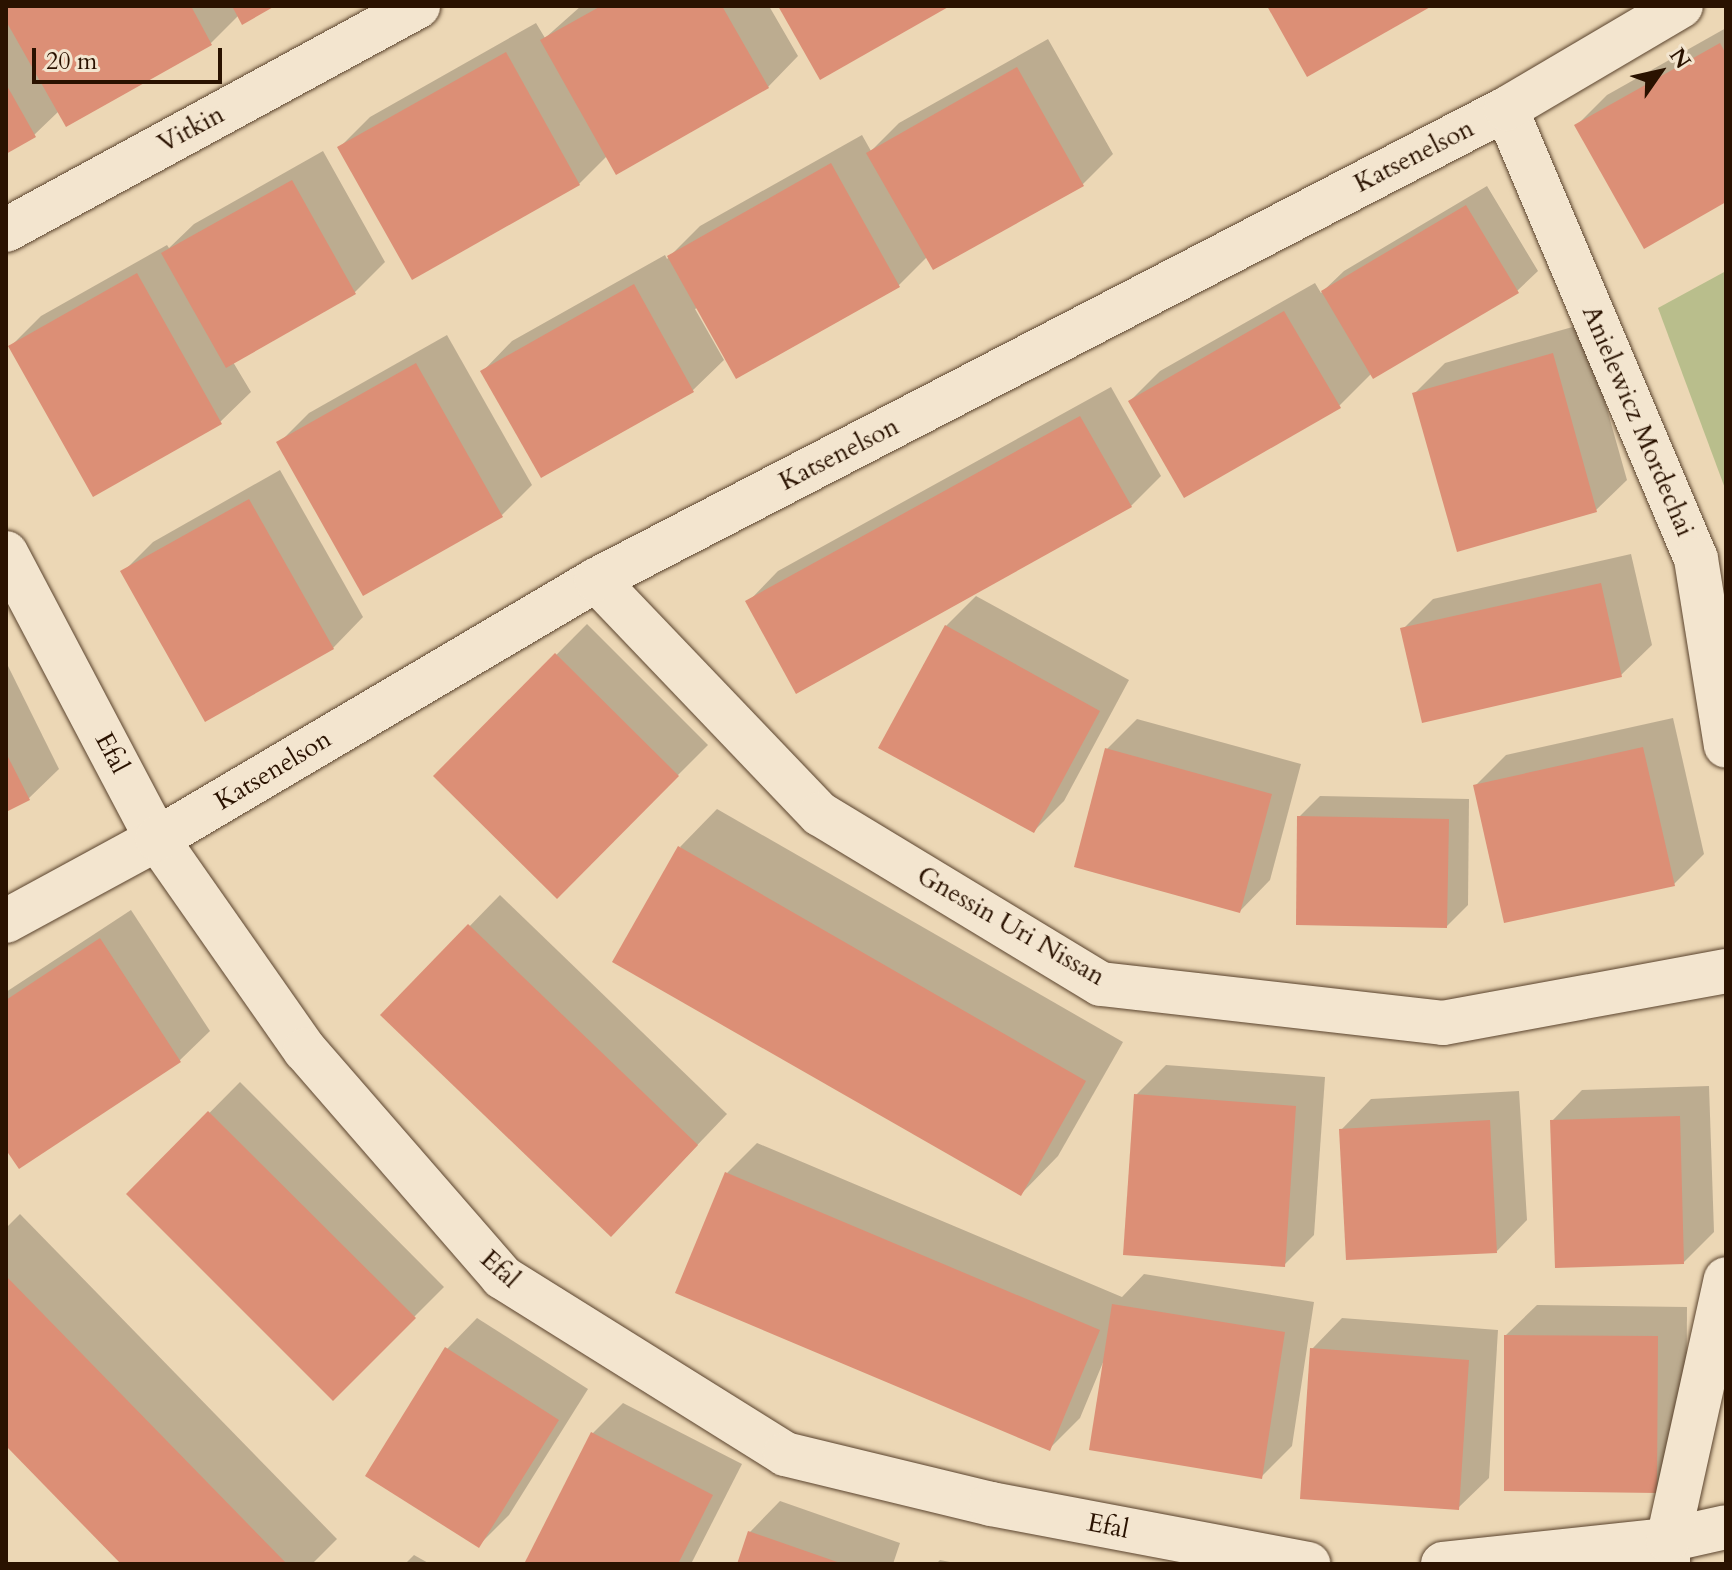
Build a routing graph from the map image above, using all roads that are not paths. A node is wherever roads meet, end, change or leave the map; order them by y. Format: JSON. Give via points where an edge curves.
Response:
{"nodes":[{"id":1,"x":418,"y":6,"type":"edge"},
{"id":2,"x":1681,"y":6,"type":"edge"},
{"id":3,"x":1506,"y":109,"type":"junction"},
{"id":4,"x":6,"y":230,"type":"edge"},
{"id":5,"x":6,"y":553,"type":"edge"},
{"id":6,"x":596,"y":580,"type":"junction"},
{"id":7,"x":1726,"y":746,"type":"edge"},
{"id":8,"x":157,"y":839,"type":"junction"},
{"id":9,"x":6,"y":921,"type":"edge"},
{"id":10,"x":1726,"y":971,"type":"edge"},
{"id":11,"x":1726,"y":1279,"type":"edge"},
{"id":12,"x":1726,"y":1527,"type":"edge"},
{"id":13,"x":1668,"y":1552,"type":"edge"},
{"id":14,"x":1308,"y":1564,"type":"edge"},
{"id":15,"x":1443,"y":1564,"type":"edge"}],
"edges":[{"from":1,"to":4,"type":"street","name":"Vitkin"},
{"from":2,"to":3,"type":"street","name":"Katsenelson"},
{"from":3,"to":6,"type":"street","name":"Katsenelson"},
{"from":3,"to":7,"type":"street","name":"Anielewicz Mordechai","via":[[1696,559]]},
{"from":5,"to":8,"type":"street","name":"Efal"},
{"from":6,"to":8,"type":"street","name":"Katsenelson"},
{"from":6,"to":10,"type":"street","name":"Gnessin Uri Nissan","via":[[820,814],[1101,984],[1443,1023]]},
{"from":8,"to":9,"type":"street","name":"Katsenelson"},
{"from":8,"to":14,"type":"street","name":"Efal","via":[[305,1050],[502,1277],[785,1454],[991,1504]]},
{"from":11,"to":13,"type":"street"},
{"from":12,"to":13,"type":"street"},
{"from":13,"to":15,"type":"street"}]}
